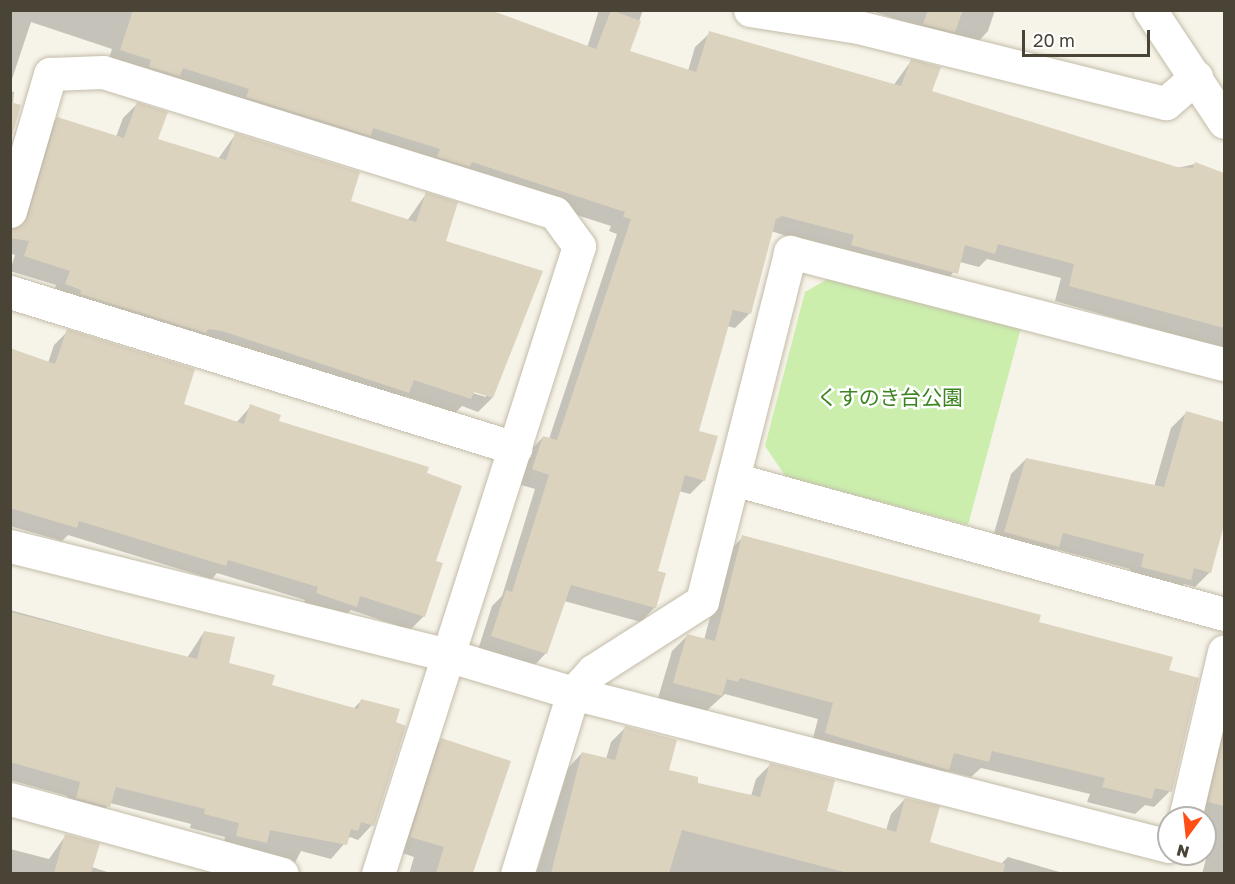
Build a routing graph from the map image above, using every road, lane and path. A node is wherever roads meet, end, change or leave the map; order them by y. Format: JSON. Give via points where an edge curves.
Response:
{"nodes":[{"id":1,"x":750,"y":10,"type":"edge"},
{"id":2,"x":1150,"y":10,"type":"edge"},
{"id":3,"x":1196,"y":76,"type":"junction"},
{"id":4,"x":1224,"y":122,"type":"edge"},
{"id":5,"x":10,"y":211,"type":"edge"},
{"id":6,"x":10,"y":292,"type":"edge"},
{"id":7,"x":1224,"y":364,"type":"edge"},
{"id":8,"x":515,"y":448,"type":"junction"},
{"id":9,"x":737,"y":480,"type":"junction"},
{"id":10,"x":10,"y":546,"type":"edge"},
{"id":11,"x":1224,"y":614,"type":"edge"},
{"id":12,"x":1224,"y":652,"type":"edge"},
{"id":13,"x":450,"y":656,"type":"junction"},
{"id":14,"x":573,"y":693,"type":"junction"},
{"id":15,"x":10,"y":800,"type":"edge"},
{"id":16,"x":1188,"y":806,"type":"edge"},
{"id":17,"x":1157,"y":843,"type":"edge"},
{"id":18,"x":282,"y":873,"type":"edge"},
{"id":19,"x":378,"y":873,"type":"edge"},
{"id":20,"x":517,"y":873,"type":"edge"}],
"edges":[{"from":1,"to":3,"type":"street","via":[[858,27],[1166,104]]},
{"from":2,"to":3,"type":"street"},
{"from":3,"to":4,"type":"street"},
{"from":5,"to":8,"type":"street","via":[[50,74],[103,72],[555,213],[579,246]]},
{"from":6,"to":8,"type":"street"},
{"from":7,"to":9,"type":"street","via":[[790,252]]},
{"from":8,"to":13,"type":"street"},
{"from":9,"to":11,"type":"street"},
{"from":9,"to":14,"type":"street","via":[[702,601],[593,671]]},
{"from":10,"to":13,"type":"street"},
{"from":12,"to":16,"type":"street"},
{"from":13,"to":14,"type":"street"},
{"from":13,"to":19,"type":"street"},
{"from":14,"to":17,"type":"street"},
{"from":14,"to":20,"type":"street"},
{"from":15,"to":18,"type":"street"}]}
